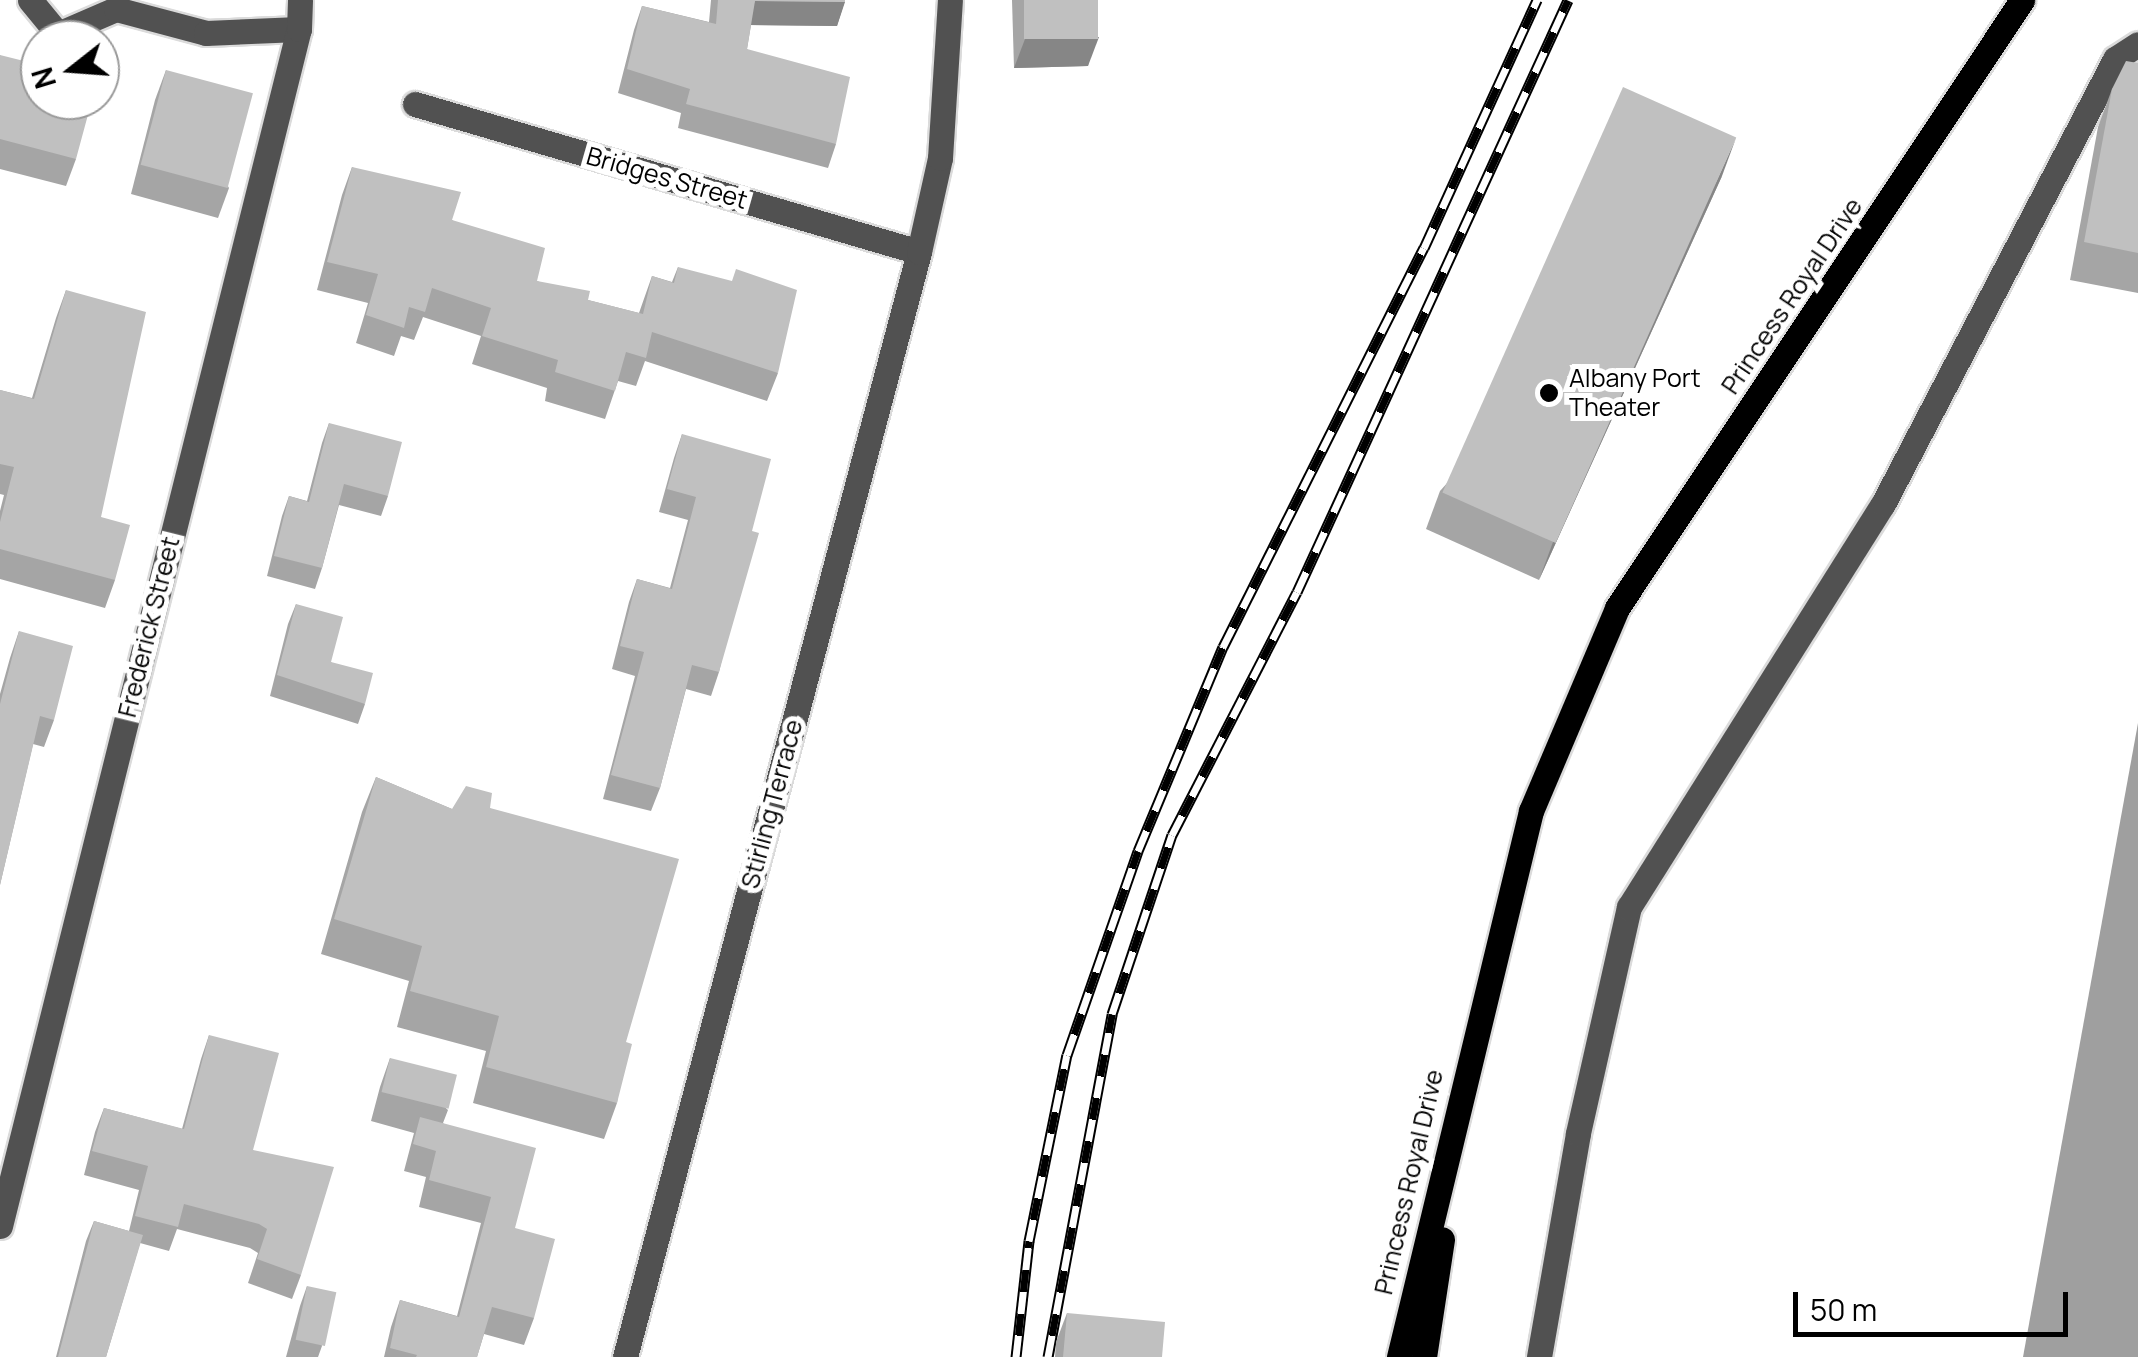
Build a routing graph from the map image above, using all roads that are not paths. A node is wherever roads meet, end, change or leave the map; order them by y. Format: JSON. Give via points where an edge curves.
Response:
{"nodes":[{"id":1,"x":30,"y":0,"type":"edge"},
{"id":2,"x":300,"y":0,"type":"edge"},
{"id":3,"x":950,"y":0,"type":"edge"},
{"id":4,"x":2022,"y":0,"type":"edge"},
{"id":5,"x":299,"y":29,"type":"junction"},
{"id":6,"x":2138,"y":44,"type":"edge"},
{"id":7,"x":415,"y":104,"type":"dead end"},
{"id":8,"x":920,"y":252,"type":"junction"},
{"id":9,"x":1476,"y":1022,"type":"junction"},
{"id":10,"x":0,"y":1226,"type":"edge"},
{"id":11,"x":625,"y":1357,"type":"edge"},
{"id":12,"x":1399,"y":1357,"type":"edge"},
{"id":13,"x":1424,"y":1357,"type":"edge"},
{"id":14,"x":1538,"y":1357,"type":"edge"}],
"edges":[{"from":1,"to":5,"type":"street","via":[[58,34],[116,9],[206,33]]},
{"from":2,"to":5,"type":"street","name":"Frederick Street"},
{"from":3,"to":8,"type":"street","name":"Stirling Terrace","via":[[940,158]]},
{"from":4,"to":9,"type":"main road","name":"Princess Royal Drive","via":[[1617,608],[1531,811]]},
{"from":5,"to":10,"type":"street","name":"Frederick Street"},
{"from":6,"to":14,"type":"street","via":[[2115,58],[1883,504],[1628,908]]},
{"from":7,"to":8,"type":"street","name":"Bridges Street"},
{"from":8,"to":11,"type":"street","name":"Stirling Terrace"},
{"from":9,"to":12,"type":"main road","name":"Princess Royal Drive"},
{"from":9,"to":13,"type":"main road","name":"Princess Royal Drive"}]}
